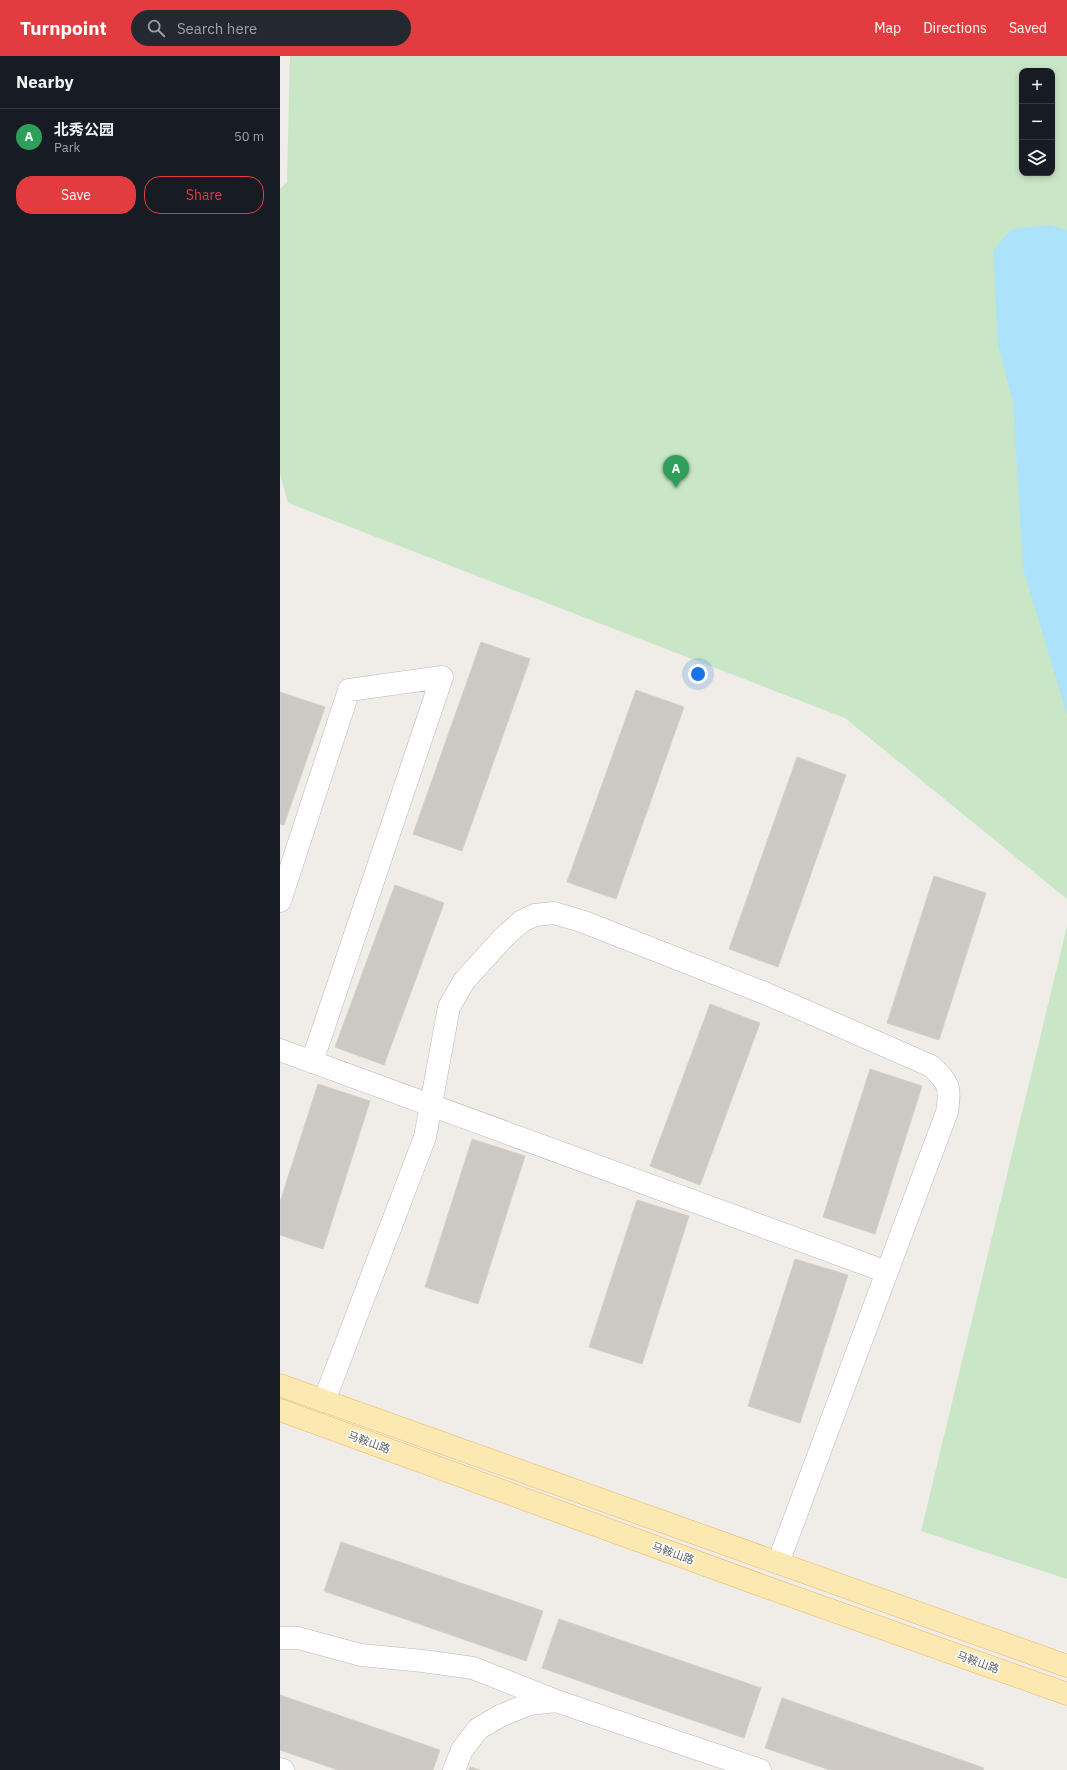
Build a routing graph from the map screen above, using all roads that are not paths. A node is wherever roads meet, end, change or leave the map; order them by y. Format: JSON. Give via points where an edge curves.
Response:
{"nodes":[{"id":1,"x":280,"y":901,"type":"edge"},
{"id":2,"x":280,"y":1050,"type":"edge"},
{"id":3,"x":312,"y":1062,"type":"junction"},
{"id":4,"x":430,"y":1105,"type":"junction"},
{"id":5,"x":887,"y":1272,"type":"junction"},
{"id":6,"x":280,"y":1385,"type":"edge"},
{"id":7,"x":324,"y":1401,"type":"junction"},
{"id":8,"x":280,"y":1410,"type":"edge"},
{"id":9,"x":778,"y":1563,"type":"junction"},
{"id":10,"x":280,"y":1638,"type":"edge"},
{"id":11,"x":1067,"y":1666,"type":"edge"},
{"id":12,"x":1067,"y":1694,"type":"edge"},
{"id":13,"x":556,"y":1701,"type":"junction"},
{"id":14,"x":454,"y":1770,"type":"edge"},
{"id":15,"x":760,"y":1770,"type":"edge"}],
"edges":[{"from":1,"to":3,"type":"lane","via":[[349,690],[442,677]]},
{"from":2,"to":3,"type":"lane"},
{"from":3,"to":4,"type":"lane"},
{"from":4,"to":5,"type":"lane"},
{"from":4,"to":5,"type":"lane","via":[[449,1007],[464,980],[522,921],[535,915],[554,913],[584,922],[767,994],[931,1066],[945,1080],[950,1096],[947,1112]]},
{"from":4,"to":7,"type":"lane","via":[[425,1137]]},
{"from":5,"to":9,"type":"lane"},
{"from":6,"to":7,"type":"main road"},
{"from":7,"to":9,"type":"main road"},
{"from":8,"to":12,"type":"main road","name":"马鞍山路"},
{"from":9,"to":11,"type":"main road"},
{"from":10,"to":13,"type":"lane","via":[[298,1638],[361,1655],[473,1668]]},
{"from":13,"to":14,"type":"lane","via":[[529,1704],[500,1716],[478,1730],[462,1750]]},
{"from":13,"to":15,"type":"lane"}]}
